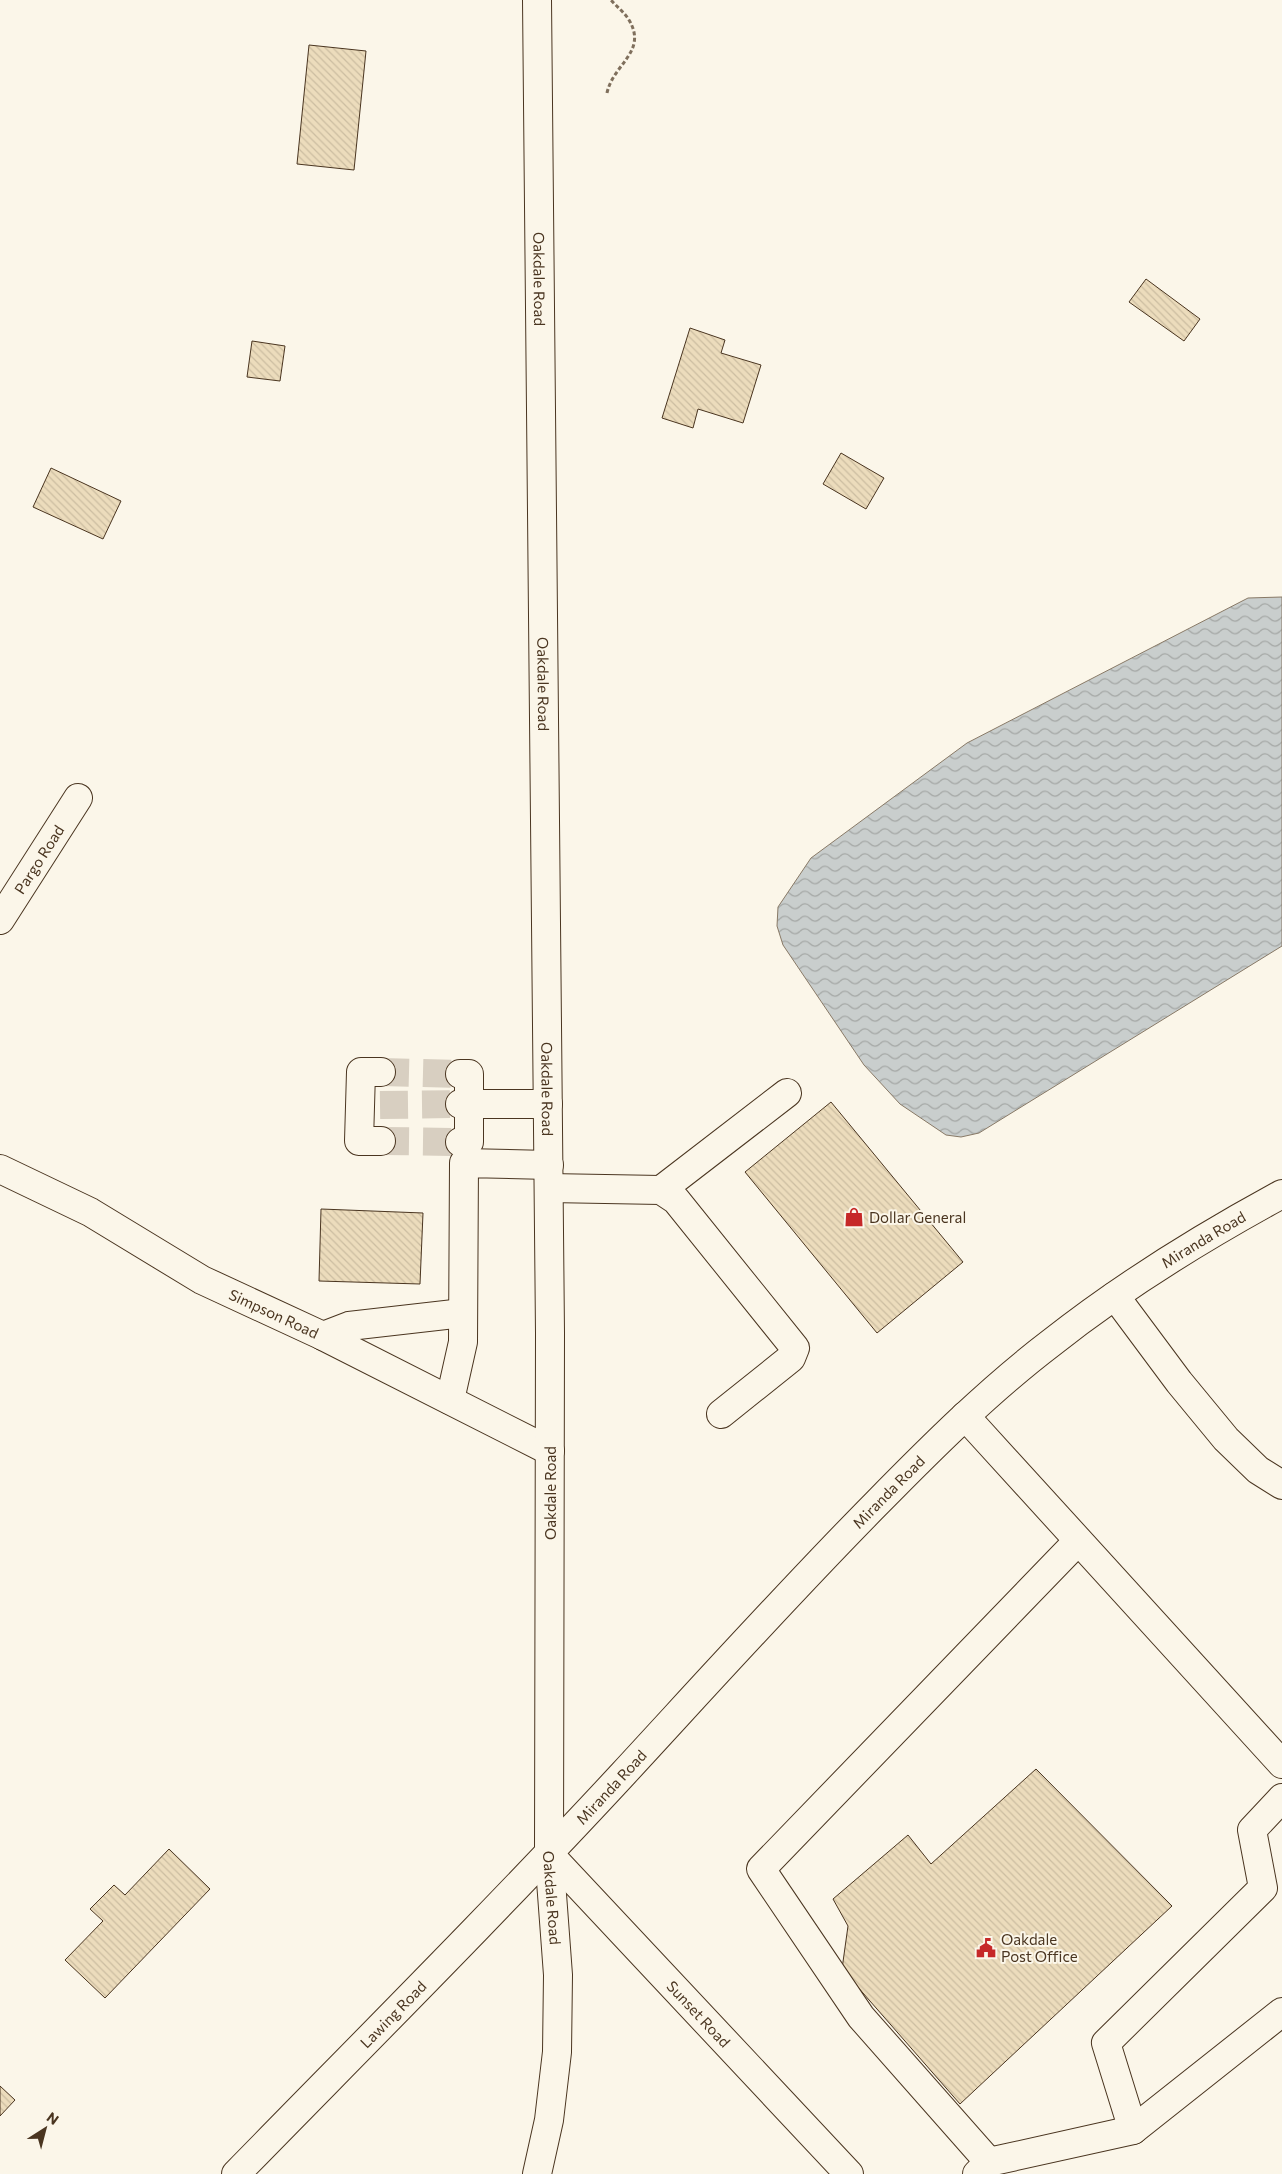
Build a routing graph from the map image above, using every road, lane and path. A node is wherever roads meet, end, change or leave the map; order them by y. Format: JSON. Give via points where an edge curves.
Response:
{"nodes":[{"id":1,"x":537,"y":0,"type":"edge"},
{"id":2,"x":611,"y":0,"type":"edge"},
{"id":3,"x":607,"y":93,"type":"dead end"},
{"id":4,"x":78,"y":798,"type":"dead end"},
{"id":5,"x":0,"y":920,"type":"edge"},
{"id":6,"x":381,"y":1072,"type":"tunnel mouth"},
{"id":7,"x":460,"y":1074,"type":"dead end"},
{"id":8,"x":787,"y":1094,"type":"dead end"},
{"id":9,"x":465,"y":1104,"type":"junction"},
{"id":10,"x":548,"y":1104,"type":"junction"},
{"id":11,"x":381,"y":1141,"type":"tunnel mouth"},
{"id":12,"x":464,"y":1149,"type":"junction"},
{"id":13,"x":0,"y":1169,"type":"edge"},
{"id":14,"x":549,"y":1177,"type":"junction"},
{"id":15,"x":661,"y":1190,"type":"junction"},
{"id":16,"x":1282,"y":1194,"type":"edge"},
{"id":17,"x":1115,"y":1296,"type":"junction"},
{"id":18,"x":463,"y":1313,"type":"junction"},
{"id":19,"x":323,"y":1336,"type":"junction"},
{"id":20,"x":450,"y":1400,"type":"junction"},
{"id":21,"x":721,"y":1414,"type":"dead end"},
{"id":22,"x":965,"y":1416,"type":"junction"},
{"id":23,"x":550,"y":1451,"type":"junction"},
{"id":24,"x":1282,"y":1485,"type":"edge"},
{"id":25,"x":1078,"y":1541,"type":"junction"},
{"id":26,"x":1282,"y":1764,"type":"edge"},
{"id":27,"x":1282,"y":1798,"type":"edge"},
{"id":28,"x":549,"y":1854,"type":"junction"},
{"id":29,"x":1282,"y":2012,"type":"edge"},
{"id":30,"x":1133,"y":2130,"type":"junction"},
{"id":31,"x":983,"y":2168,"type":"edge"},
{"id":32,"x":236,"y":2174,"type":"edge"},
{"id":33,"x":537,"y":2174,"type":"edge"},
{"id":34,"x":849,"y":2174,"type":"edge"}],
"edges":[{"from":1,"to":10,"type":"main road","name":"Oakdale Road"},
{"from":2,"to":3,"type":"path","via":[[629,19],[635,33],[634,46],[612,77]]},
{"from":4,"to":5,"type":"main road","name":"Pargo Road"},
{"from":6,"to":11,"type":"main road","via":[[361,1072],[370,1105],[359,1141]]},
{"from":7,"to":9,"type":"main road","via":[[469,1074]]},
{"from":8,"to":15,"type":"main road"},
{"from":9,"to":10,"type":"main road"},
{"from":9,"to":12,"type":"main road"},
{"from":10,"to":14,"type":"main road","name":"Oakdale Road"},
{"from":12,"to":14,"type":"main road"},
{"from":12,"to":18,"type":"main road"},
{"from":13,"to":19,"type":"main road","name":"Simpson Road","via":[[90,1212],[202,1280]]},
{"from":14,"to":15,"type":"main road"},
{"from":14,"to":23,"type":"main road","name":"Oakdale Road"},
{"from":15,"to":21,"type":"main road","via":[[676,1200],[795,1348],[792,1358]]},
{"from":16,"to":17,"type":"main road","name":"Miranda Road","via":[[1223,1226]]},
{"from":17,"to":22,"type":"main road","name":"Miranda Road","via":[[1050,1343]]},
{"from":17,"to":24,"type":"main road","via":[[1226,1439],[1258,1470]]},
{"from":18,"to":19,"type":"main road","via":[[349,1326]]},
{"from":18,"to":20,"type":"main road","via":[[463,1342]]},
{"from":19,"to":20,"type":"main road","name":"Simpson Road"},
{"from":20,"to":23,"type":"main road","name":"Simpson Road"},
{"from":22,"to":25,"type":"main road"},
{"from":22,"to":28,"type":"main road","name":"Miranda Road","via":[[838,1542]]},
{"from":23,"to":28,"type":"main road","name":"Oakdale Road"},
{"from":25,"to":26,"type":"main road"},
{"from":25,"to":31,"type":"main road","via":[[761,1869],[861,2017]]},
{"from":27,"to":30,"type":"main road","via":[[1252,1830],[1263,1888],[1106,2043]]},
{"from":28,"to":32,"type":"main road","name":"Lawing Road"},
{"from":28,"to":33,"type":"main road","name":"Oakdale Road","via":[[558,1976],[557,2052],[549,2120]]},
{"from":28,"to":34,"type":"main road","name":"Sunset Road"},
{"from":29,"to":30,"type":"main road"},
{"from":30,"to":31,"type":"main road"}]}
